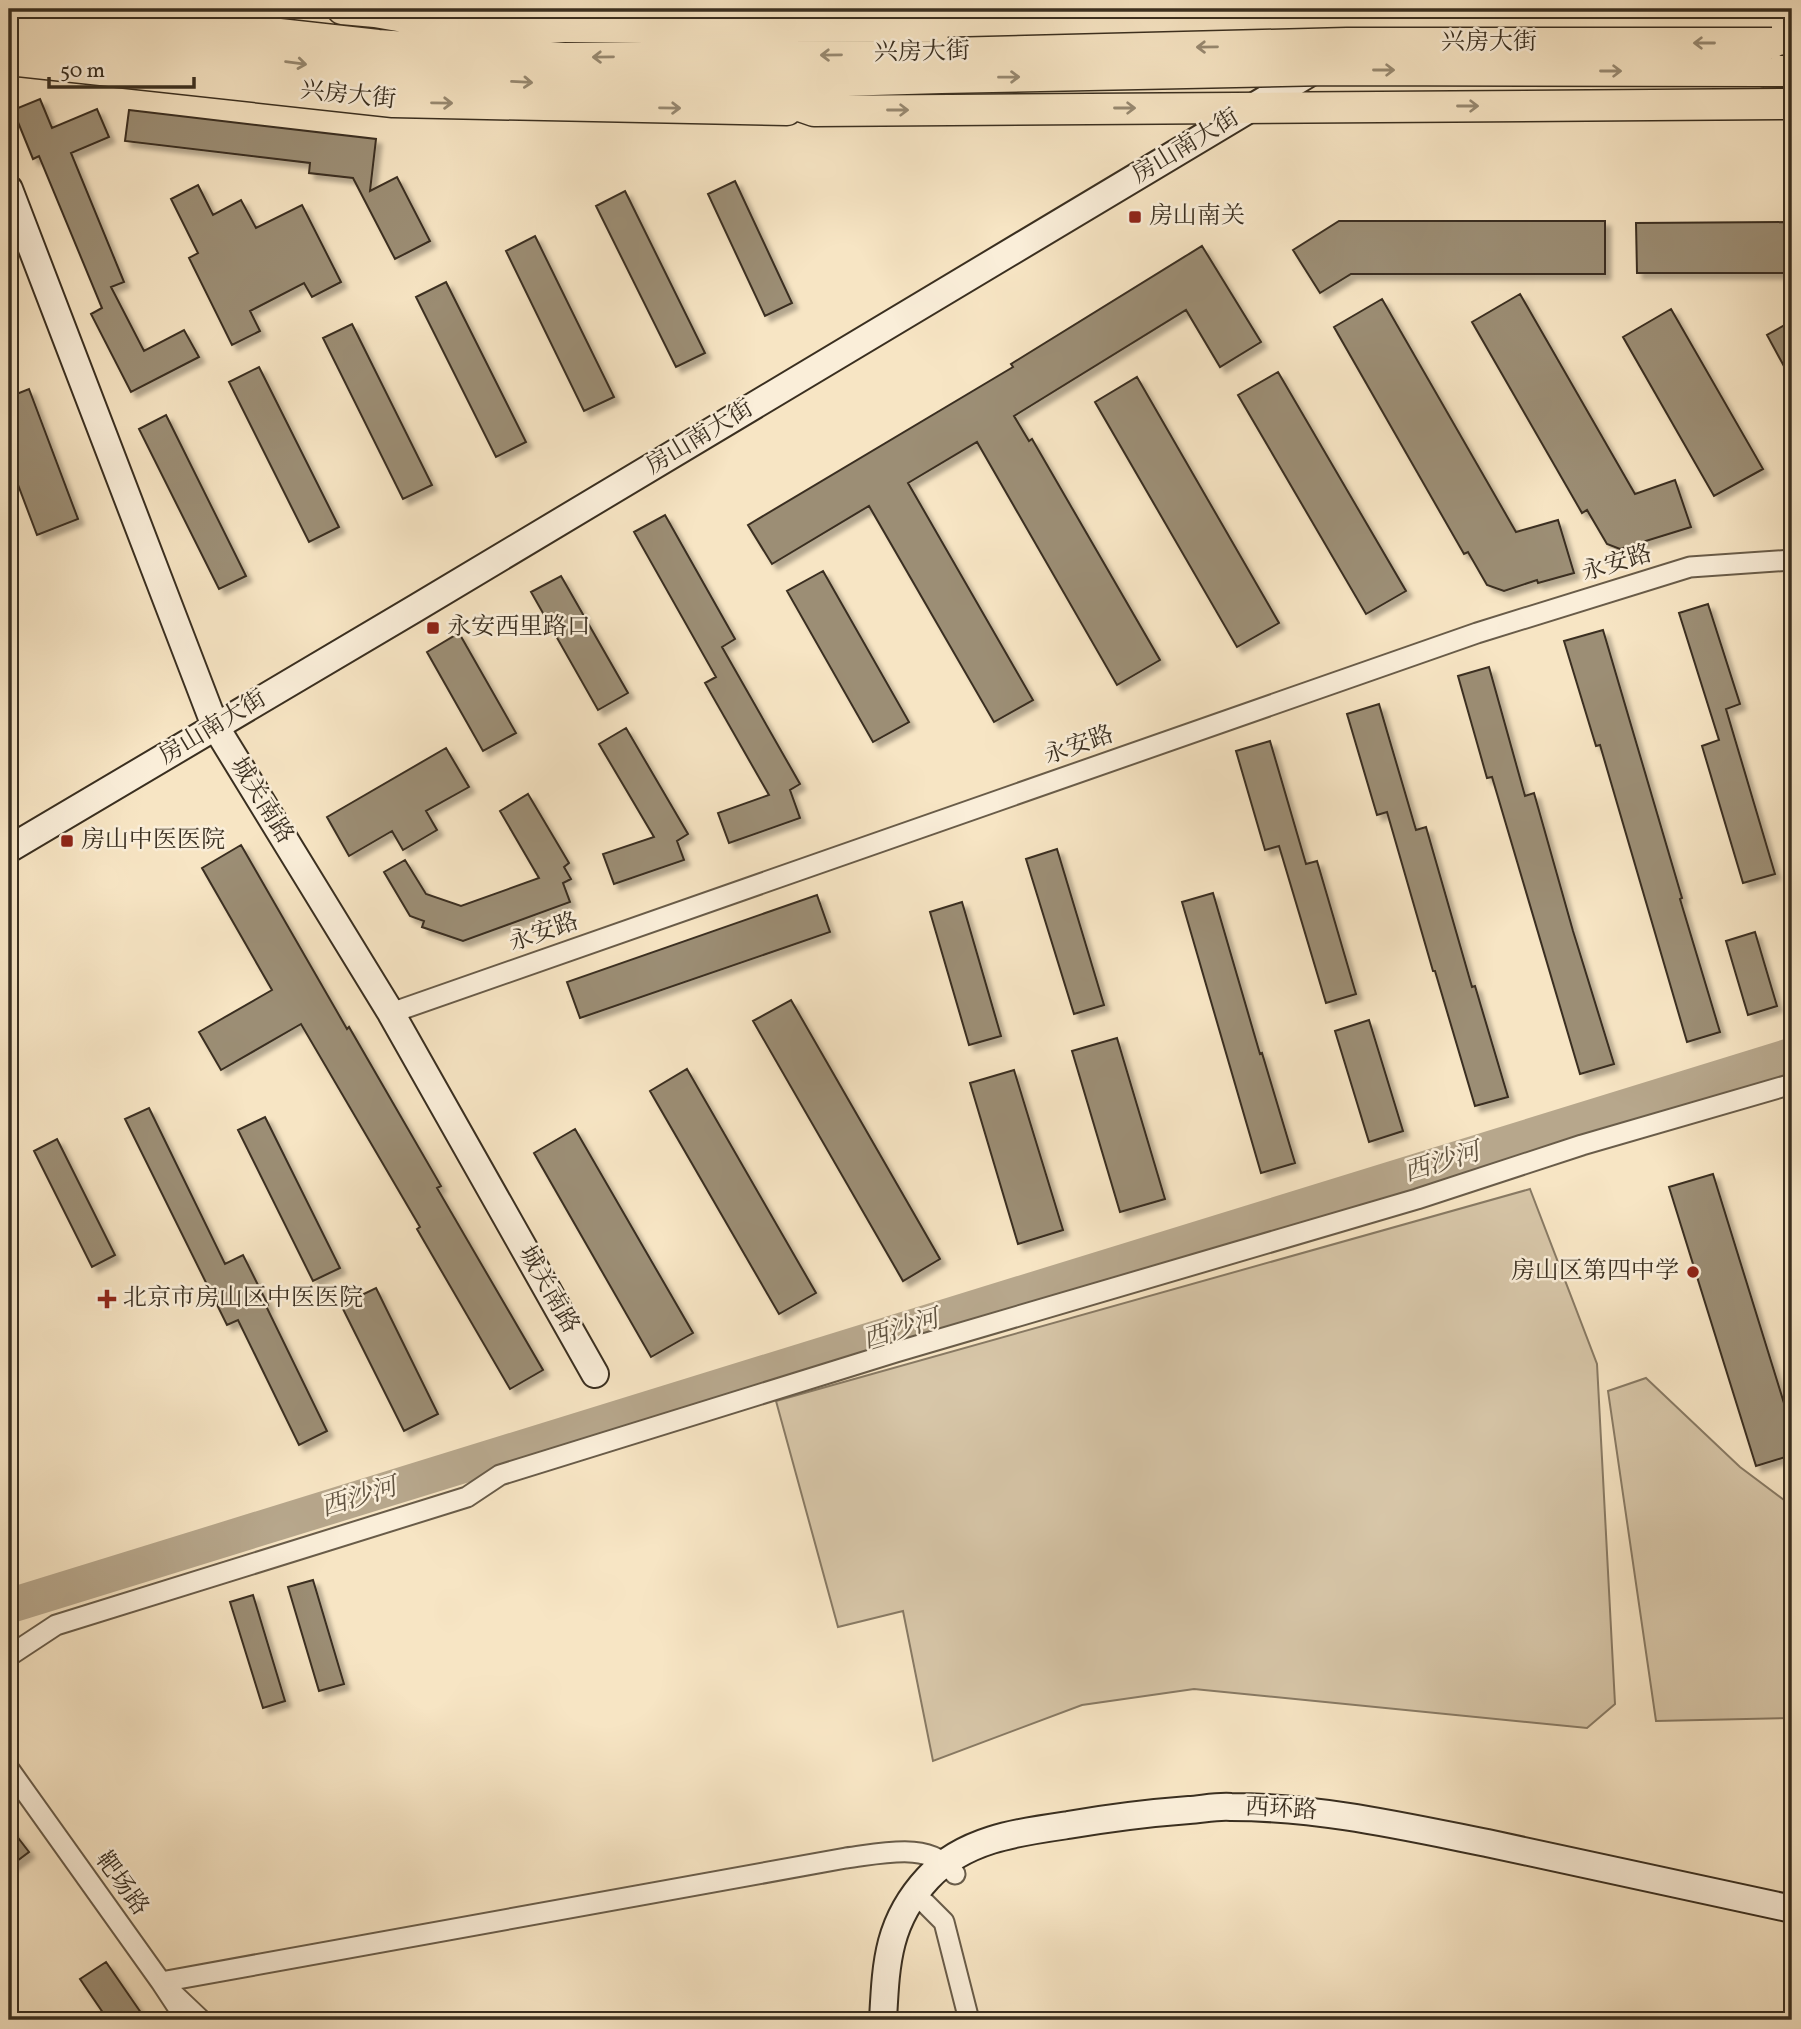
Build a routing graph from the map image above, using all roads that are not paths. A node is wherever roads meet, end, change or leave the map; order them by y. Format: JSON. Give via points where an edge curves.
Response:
{"nodes":[{"id":1,"x":55,"y":9,"type":"edge"},
{"id":2,"x":202,"y":9,"type":"edge"},
{"id":3,"x":342,"y":9,"type":"edge"},
{"id":4,"x":1418,"y":9,"type":"edge"},
{"id":5,"x":428,"y":15,"type":"edge"},
{"id":6,"x":1792,"y":21,"type":"edge"},
{"id":7,"x":1390,"y":26,"type":"junction"},
{"id":8,"x":493,"y":27,"type":"junction"},
{"id":9,"x":241,"y":29,"type":"junction"},
{"id":10,"x":9,"y":30,"type":"edge"},
{"id":11,"x":379,"y":45,"type":"junction"},
{"id":12,"x":1780,"y":57,"type":"edge"},
{"id":13,"x":9,"y":60,"type":"edge"},
{"id":14,"x":945,"y":66,"type":"junction"},
{"id":15,"x":736,"y":84,"type":"junction"},
{"id":16,"x":1792,"y":104,"type":"edge"},
{"id":17,"x":1252,"y":108,"type":"junction"},
{"id":18,"x":814,"y":111,"type":"junction"},
{"id":19,"x":9,"y":189,"type":"edge"},
{"id":20,"x":1792,"y":560,"type":"edge"},
{"id":21,"x":215,"y":726,"type":"junction"},
{"id":22,"x":9,"y":849,"type":"edge"},
{"id":23,"x":391,"y":1013,"type":"junction"},
{"id":24,"x":1792,"y":1084,"type":"edge"},
{"id":25,"x":595,"y":1374,"type":"dead end"},
{"id":26,"x":9,"y":1656,"type":"edge"},
{"id":27,"x":9,"y":1769,"type":"edge"},
{"id":28,"x":951,"y":1868,"type":"junction"},
{"id":29,"x":925,"y":1903,"type":"junction"},
{"id":30,"x":1792,"y":1909,"type":"edge"},
{"id":31,"x":1792,"y":1921,"type":"edge"},
{"id":32,"x":161,"y":1982,"type":"junction"},
{"id":33,"x":186,"y":2020,"type":"edge"},
{"id":34,"x":201,"y":2020,"type":"edge"},
{"id":35,"x":883,"y":2020,"type":"edge"},
{"id":36,"x":896,"y":2020,"type":"edge"},
{"id":37,"x":969,"y":2020,"type":"edge"}],
"edges":[{"from":1,"to":9,"type":"main road","name":"兴房大街"},
{"from":2,"to":9,"type":"main road"},
{"from":3,"to":5,"type":"main road"},
{"from":4,"to":7,"type":"main road","name":"房山南大街"},
{"from":5,"to":8,"type":"main road"},
{"from":6,"to":7,"type":"main road","name":"兴房大街","one_way":true},
{"from":7,"to":8,"type":"main road","name":"兴房大街","one_way":true},
{"from":7,"to":17,"type":"main road","name":"房山南大街"},
{"from":8,"to":11,"type":"main road"},
{"from":9,"to":11,"type":"main road","name":"兴房大街"},
{"from":10,"to":15,"type":"main road","name":"兴房大街","one_way":true,"via":[[390,74],[564,85]]},
{"from":14,"to":11,"type":"main road","name":"兴房大街","one_way":true,"via":[[564,58]]},
{"from":12,"to":14,"type":"main road","name":"兴房大街","bridge":true,"via":[[1327,70]]},
{"from":13,"to":18,"type":"main road","name":"兴房大街","one_way":true,"via":[[393,102]]},
{"from":14,"to":15,"type":"main road","name":"兴房大街"},
{"from":15,"to":18,"type":"main road","name":"兴房大街"},
{"from":17,"to":16,"type":"main road","name":"兴房大街","one_way":true},
{"from":18,"to":17,"type":"main road","name":"兴房大街","one_way":true},
{"from":17,"to":21,"type":"main road","name":"房山南大街"},
{"from":19,"to":21,"type":"main road","name":"城关南路"},
{"from":20,"to":23,"type":"street","name":"永安路","via":[[1690,568],[1477,634]]},
{"from":21,"to":22,"type":"main road","name":"房山南大街"},
{"from":21,"to":23,"type":"main road","name":"城关南路"},
{"from":23,"to":25,"type":"main road","name":"城关南路"},
{"from":24,"to":26,"type":"street","via":[[499,1475],[467,1497],[56,1625]]},
{"from":27,"to":32,"type":"street","name":"靶场路"},
{"from":28,"to":29,"type":"main road","name":"西环路"},
{"from":28,"to":30,"type":"main road","name":"西环路","via":[[979,1845],[1019,1832],[1133,1814],[1257,1808],[1384,1822]]},
{"from":28,"to":31,"type":"main road","name":"西环路","via":[[1030,1843],[1146,1826],[1204,1821],[1318,1824]]},
{"from":28,"to":32,"type":"street","via":[[910,1850],[846,1858]]},
{"from":28,"to":35,"type":"main road","name":"西环路","via":[[928,1878],[903,1913],[889,1947]]},
{"from":29,"to":36,"type":"main road","name":"西环路","via":[[903,1950]]},
{"from":29,"to":37,"type":"street","via":[[944,1922]]},
{"from":32,"to":33,"type":"street"},
{"from":32,"to":34,"type":"street","name":"靶场路"}]}
